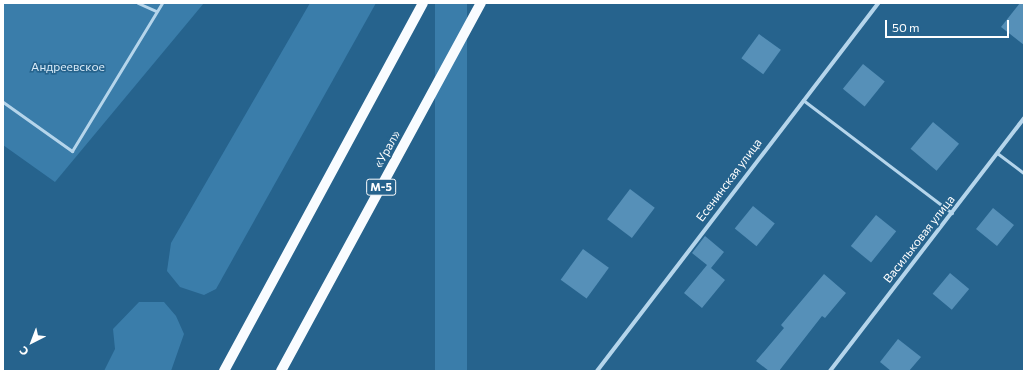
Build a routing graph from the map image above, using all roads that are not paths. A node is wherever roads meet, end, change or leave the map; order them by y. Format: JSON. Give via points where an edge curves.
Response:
{"nodes":[{"id":1,"x":138,"y":3,"type":"edge"},
{"id":2,"x":162,"y":3,"type":"edge"},
{"id":3,"x":423,"y":3,"type":"edge"},
{"id":4,"x":481,"y":3,"type":"edge"},
{"id":5,"x":878,"y":3,"type":"edge"},
{"id":6,"x":156,"y":11,"type":"junction"},
{"id":7,"x":803,"y":100,"type":"junction"},
{"id":8,"x":3,"y":102,"type":"edge"},
{"id":9,"x":1024,"y":118,"type":"edge"},
{"id":10,"x":997,"y":153,"type":"junction"},
{"id":11,"x":1024,"y":174,"type":"edge"},
{"id":12,"x":952,"y":212,"type":"junction"},
{"id":13,"x":224,"y":371,"type":"edge"},
{"id":14,"x":281,"y":371,"type":"edge"},
{"id":15,"x":597,"y":371,"type":"edge"},
{"id":16,"x":830,"y":371,"type":"edge"}],
"edges":[{"from":1,"to":6,"type":"lane"},
{"from":2,"to":6,"type":"lane"},
{"from":3,"to":13,"type":"main road"},
{"from":4,"to":14,"type":"main road","name":"«Урал»","number":"М-5"},
{"from":5,"to":7,"type":"street","name":"Есенинская улица"},
{"from":6,"to":8,"type":"lane","via":[[72,151]]},
{"from":7,"to":12,"type":"lane"},
{"from":7,"to":15,"type":"street","name":"Есенинская улица"},
{"from":9,"to":10,"type":"street","name":"Васильковая улица"},
{"from":10,"to":11,"type":"lane"},
{"from":10,"to":12,"type":"street","name":"Васильковая улица"},
{"from":12,"to":16,"type":"street","name":"Васильковая улица"}]}
